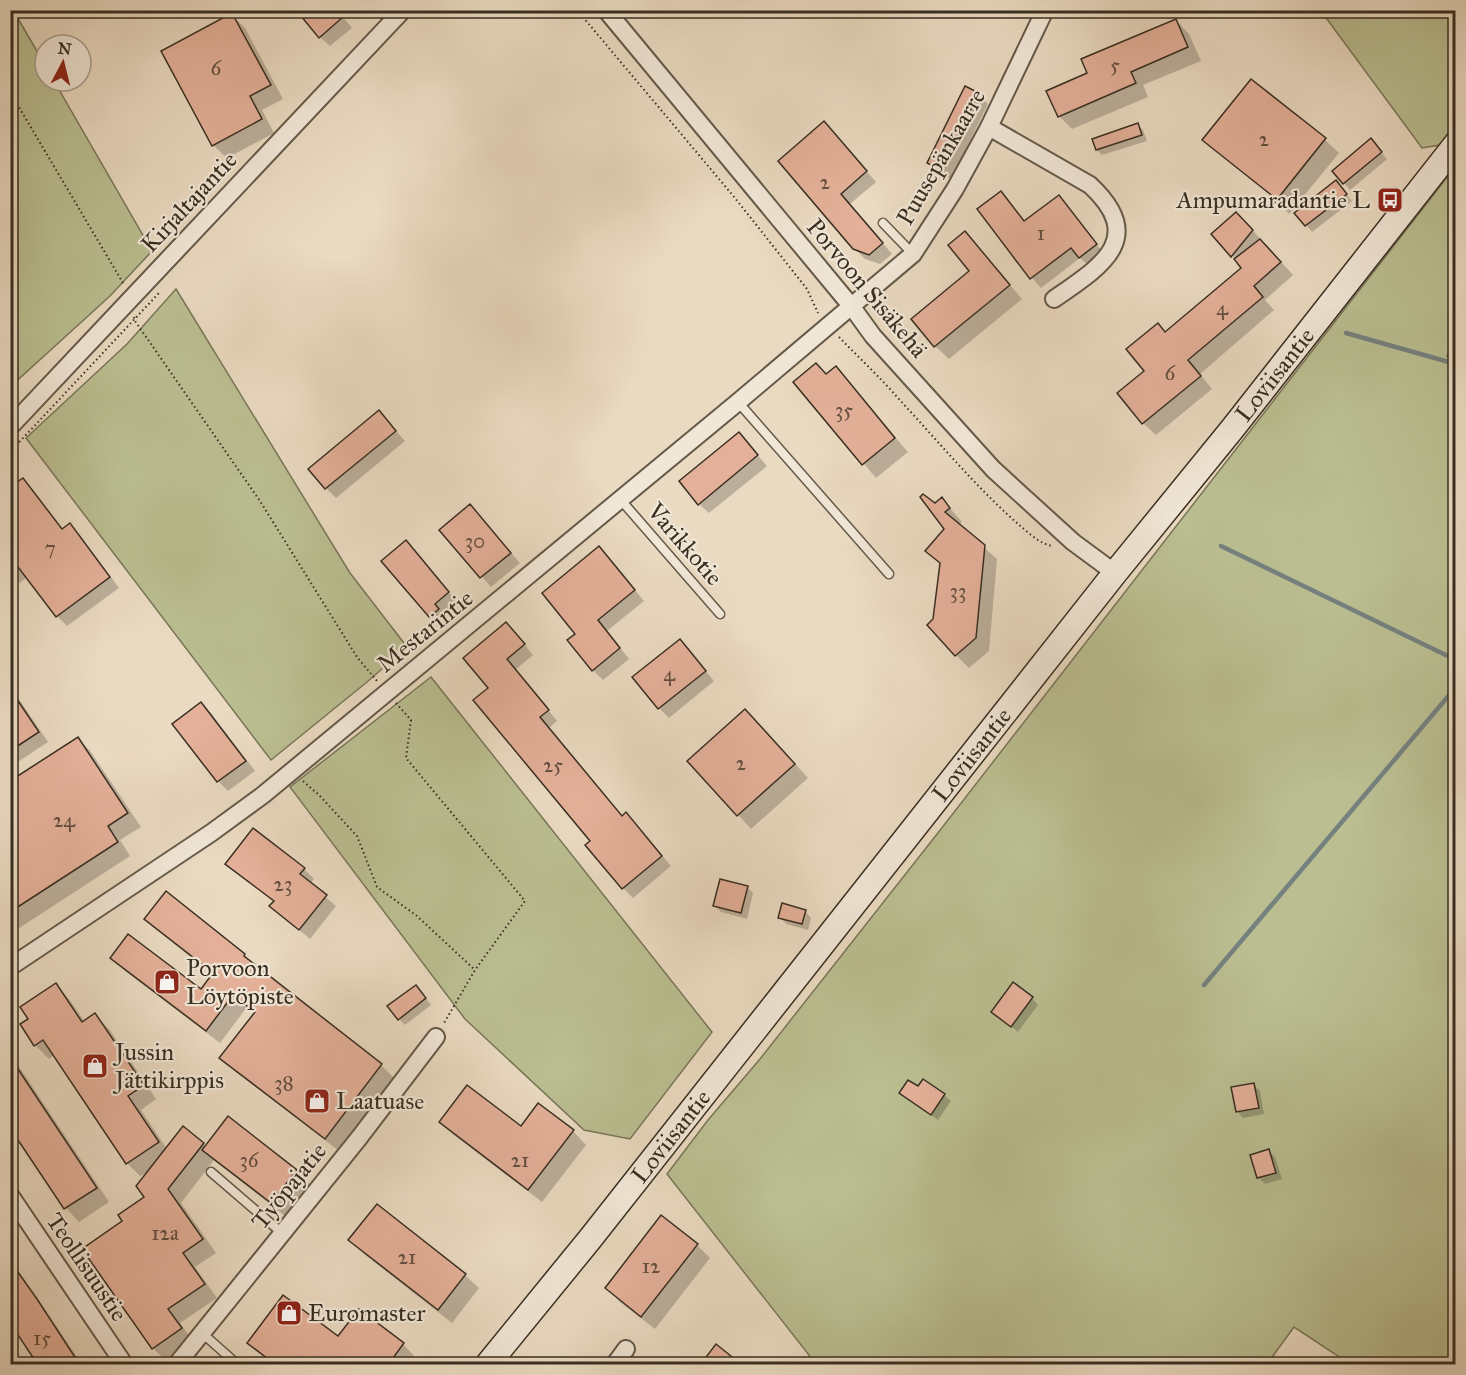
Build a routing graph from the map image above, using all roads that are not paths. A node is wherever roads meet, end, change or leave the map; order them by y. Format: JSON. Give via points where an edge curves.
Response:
{"nodes":[{"id":1,"x":403,"y":10,"type":"edge"},
{"id":2,"x":606,"y":10,"type":"edge"},
{"id":3,"x":1045,"y":10,"type":"edge"},
{"id":4,"x":989,"y":127,"type":"junction"},
{"id":5,"x":1455,"y":144,"type":"edge"},
{"id":6,"x":883,"y":223,"type":"dead end"},
{"id":7,"x":913,"y":254,"type":"junction"},
{"id":8,"x":1054,"y":299,"type":"dead end"},
{"id":9,"x":852,"y":307,"type":"junction"},
{"id":10,"x":738,"y":402,"type":"junction"},
{"id":11,"x":10,"y":427,"type":"edge"},
{"id":12,"x":620,"y":499,"type":"junction"},
{"id":13,"x":1116,"y":573,"type":"junction"},
{"id":14,"x":889,"y":574,"type":"dead end"},
{"id":15,"x":720,"y":614,"type":"dead end"},
{"id":16,"x":10,"y":967,"type":"edge"},
{"id":17,"x":436,"y":1037,"type":"road end"},
{"id":18,"x":211,"y":1172,"type":"dead end"},
{"id":19,"x":10,"y":1195,"type":"edge"},
{"id":20,"x":282,"y":1233,"type":"junction"},
{"id":21,"x":202,"y":1333,"type":"junction"},
{"id":22,"x":626,"y":1349,"type":"dead end"},
{"id":23,"x":124,"y":1365,"type":"edge"},
{"id":24,"x":177,"y":1365,"type":"edge"},
{"id":25,"x":237,"y":1365,"type":"edge"},
{"id":26,"x":489,"y":1365,"type":"edge"},
{"id":27,"x":615,"y":1365,"type":"edge"}],
"edges":[{"from":1,"to":11,"type":"street","name":"Kirjaltajantie"},
{"from":2,"to":9,"type":"street","name":"Porvoon Sisäkehä"},
{"from":3,"to":4,"type":"street","name":"Puusepänkaarre"},
{"from":4,"to":7,"type":"street","name":"Puusepänkaarre"},
{"from":4,"to":8,"type":"street","via":[[1090,185],[1113,213],[1117,231],[1108,257]]},
{"from":5,"to":13,"type":"main road","name":"Loviisantie"},
{"from":6,"to":7,"type":"lane"},
{"from":7,"to":9,"type":"street","name":"Puusepänkaarre"},
{"from":9,"to":10,"type":"street","name":"Mestarintie"},
{"from":9,"to":13,"type":"street","name":"Porvoon Sisäkehä","via":[[873,336],[993,469],[1073,542]]},
{"from":10,"to":12,"type":"street","name":"Mestarintie"},
{"from":10,"to":14,"type":"lane"},
{"from":12,"to":15,"type":"lane","name":"Varikkotie"},
{"from":12,"to":16,"type":"street","name":"Mestarintie","via":[[211,833]]},
{"from":13,"to":26,"type":"main road","name":"Loviisantie"},
{"from":17,"to":20,"type":"street","name":"Työpajatie"},
{"from":18,"to":20,"type":"lane"},
{"from":19,"to":23,"type":"street","name":"Teollisuustie"},
{"from":20,"to":21,"type":"street","name":"Työpajatie"},
{"from":21,"to":24,"type":"street","name":"Työpajatie"},
{"from":21,"to":25,"type":"lane"},
{"from":22,"to":27,"type":"street"}]}
